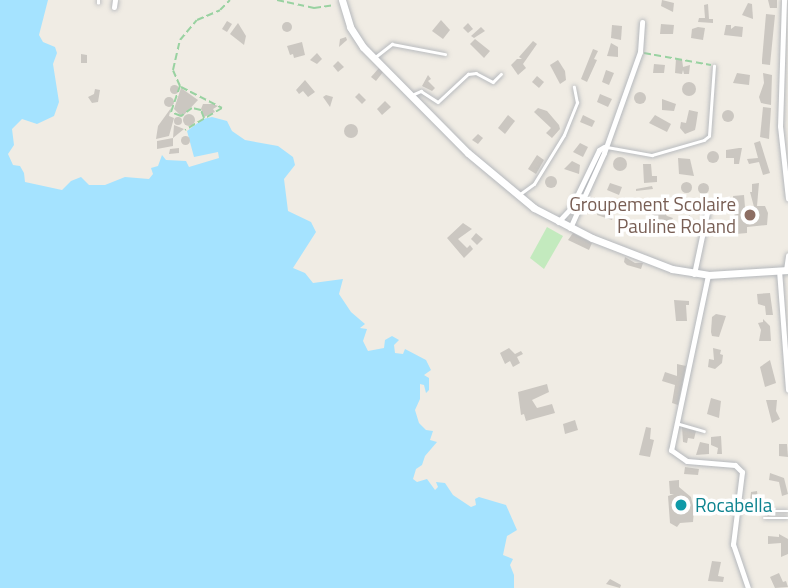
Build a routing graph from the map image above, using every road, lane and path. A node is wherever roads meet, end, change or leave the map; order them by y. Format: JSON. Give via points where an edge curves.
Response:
{"nodes":[{"id":1,"x":230,"y":0,"type":"edge"},
{"id":2,"x":277,"y":0,"type":"edge"},
{"id":3,"x":784,"y":0,"type":"edge"},
{"id":4,"x":342,"y":2,"type":"edge"},
{"id":5,"x":642,"y":22,"type":"dead end"},
{"id":6,"x":640,"y":52,"type":"junction"},
{"id":7,"x":444,"y":54,"type":"dead end"},
{"id":8,"x":373,"y":58,"type":"junction"},
{"id":9,"x":714,"y":66,"type":"joint"},
{"id":10,"x":501,"y":75,"type":"dead end"},
{"id":11,"x":180,"y":86,"type":"junction"},
{"id":12,"x":574,"y":87,"type":"dead end"},
{"id":13,"x":412,"y":95,"type":"junction"},
{"id":14,"x":204,"y":118,"type":"junction"},
{"id":15,"x":185,"y":130,"type":"dead end"},
{"id":16,"x":604,"y":147,"type":"junction"},
{"id":17,"x":785,"y":154,"type":"edge"},
{"id":18,"x":518,"y":196,"type":"junction"},
{"id":19,"x":788,"y":199,"type":"edge"},
{"id":20,"x":707,"y":213,"type":"dead end"},
{"id":21,"x":558,"y":222,"type":"junction"},
{"id":22,"x":570,"y":228,"type":"junction"},
{"id":23,"x":788,"y":256,"type":"edge"},
{"id":24,"x":784,"y":270,"type":"edge"},
{"id":25,"x":694,"y":274,"type":"junction"},
{"id":26,"x":708,"y":275,"type":"junction"},
{"id":27,"x":786,"y":329,"type":"edge"},
{"id":28,"x":788,"y":390,"type":"edge"},
{"id":29,"x":676,"y":424,"type":"junction"},
{"id":30,"x":705,"y":430,"type":"dead end"},
{"id":31,"x":767,"y":511,"type":"dead end"},
{"id":32,"x":788,"y":512,"type":"edge"},
{"id":33,"x":764,"y":517,"type":"dead end"},
{"id":34,"x":788,"y":518,"type":"edge"},
{"id":35,"x":748,"y":588,"type":"edge"}],
"edges":[{"from":1,"to":11,"type":"path","via":[[197,20],[180,40],[173,70]]},
{"from":2,"to":4,"type":"path","via":[[314,8]]},
{"from":3,"to":17,"type":"street"},
{"from":4,"to":8,"type":"main road","via":[[353,34]]},
{"from":5,"to":6,"type":"street"},
{"from":6,"to":9,"type":"path"},
{"from":6,"to":16,"type":"street"},
{"from":7,"to":8,"type":"lane","via":[[391,44]]},
{"from":8,"to":13,"type":"main road"},
{"from":9,"to":16,"type":"lane","via":[[709,136],[704,140],[652,155]]},
{"from":10,"to":13,"type":"lane","via":[[493,82],[468,74],[438,102],[421,91]]},
{"from":11,"to":14,"type":"path","via":[[222,108]]},
{"from":11,"to":14,"type":"path","via":[[171,113],[181,116],[192,108],[201,110]]},
{"from":12,"to":18,"type":"lane","via":[[578,103],[564,135],[534,184]]},
{"from":13,"to":18,"type":"main road"},
{"from":14,"to":15,"type":"path"},
{"from":16,"to":21,"type":"street","via":[[571,208]]},
{"from":16,"to":22,"type":"street"},
{"from":17,"to":19,"type":"street"},
{"from":18,"to":21,"type":"main road"},
{"from":20,"to":25,"type":"street"},
{"from":21,"to":22,"type":"main road"},
{"from":22,"to":25,"type":"main road","via":[[644,261]]},
{"from":23,"to":24,"type":"street"},
{"from":24,"to":26,"type":"main road"},
{"from":24,"to":27,"type":"street"},
{"from":25,"to":26,"type":"main road"},
{"from":26,"to":29,"type":"street"},
{"from":27,"to":28,"type":"street"},
{"from":29,"to":30,"type":"lane"},
{"from":29,"to":35,"type":"street","via":[[671,450],[676,455],[690,462],[735,465],[742,472],[733,544]]},
{"from":31,"to":32,"type":"lane"},
{"from":33,"to":34,"type":"lane"}]}
